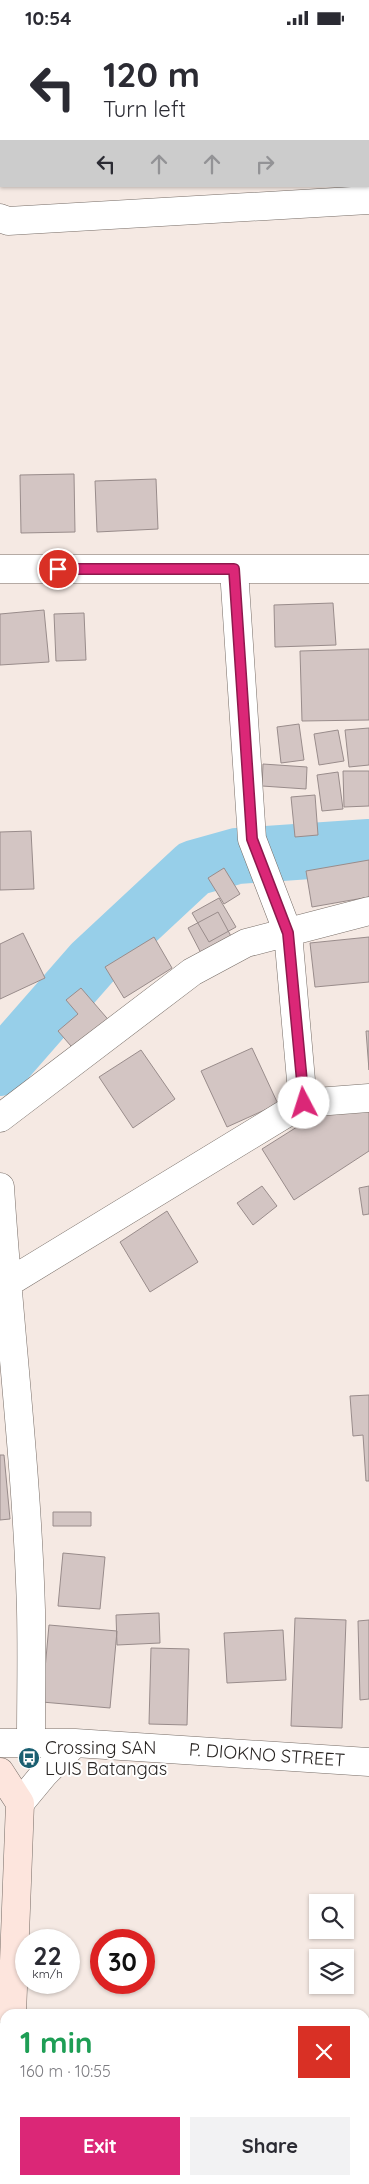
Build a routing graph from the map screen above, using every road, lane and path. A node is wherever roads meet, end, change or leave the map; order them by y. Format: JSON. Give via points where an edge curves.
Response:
{"nodes":[{"id":1,"x":369,"y":200,"type":"edge"},
{"id":2,"x":0,"y":218,"type":"edge"},
{"id":3,"x":0,"y":569,"type":"edge"},
{"id":4,"x":234,"y":569,"type":"junction"},
{"id":5,"x":369,"y":569,"type":"edge"},
{"id":6,"x":369,"y":911,"type":"edge"},
{"id":7,"x":288,"y":933,"type":"junction"},
{"id":8,"x":369,"y":1098,"type":"edge"},
{"id":9,"x":304,"y":1103,"type":"junction"},
{"id":10,"x":0,"y":1118,"type":"edge"},
{"id":11,"x":0,"y":1187,"type":"edge"},
{"id":12,"x":6,"y":1283,"type":"junction"},
{"id":13,"x":0,"y":1743,"type":"edge"},
{"id":14,"x":31,"y":1743,"type":"junction"},
{"id":15,"x":75,"y":1743,"type":"junction"},
{"id":16,"x":369,"y":1762,"type":"edge"},
{"id":17,"x":0,"y":1772,"type":"edge"},
{"id":18,"x":20,"y":1803,"type":"junction"},
{"id":19,"x":12,"y":2009,"type":"edge"}],
"edges":[{"from":1,"to":2,"type":"street","via":[[8,221]]},
{"from":3,"to":4,"type":"street"},
{"from":4,"to":5,"type":"street"},
{"from":4,"to":7,"type":"street","via":[[252,839]]},
{"from":6,"to":7,"type":"street"},
{"from":7,"to":9,"type":"street"},
{"from":7,"to":10,"type":"street","via":[[246,943],[192,972]]},
{"from":8,"to":9,"type":"street"},
{"from":9,"to":12,"type":"street"},
{"from":11,"to":12,"type":"street"},
{"from":12,"to":14,"type":"street","via":[[27,1522]]},
{"from":13,"to":14,"type":"street","name":"P. DIOKNO STREET"},
{"from":14,"to":15,"type":"street","name":"P. DIOKNO STREET"},
{"from":15,"to":16,"type":"street","name":"P. DIOKNO STREET"},
{"from":15,"to":18,"type":"street"},
{"from":17,"to":18,"type":"main road"},
{"from":18,"to":19,"type":"main road"}]}
